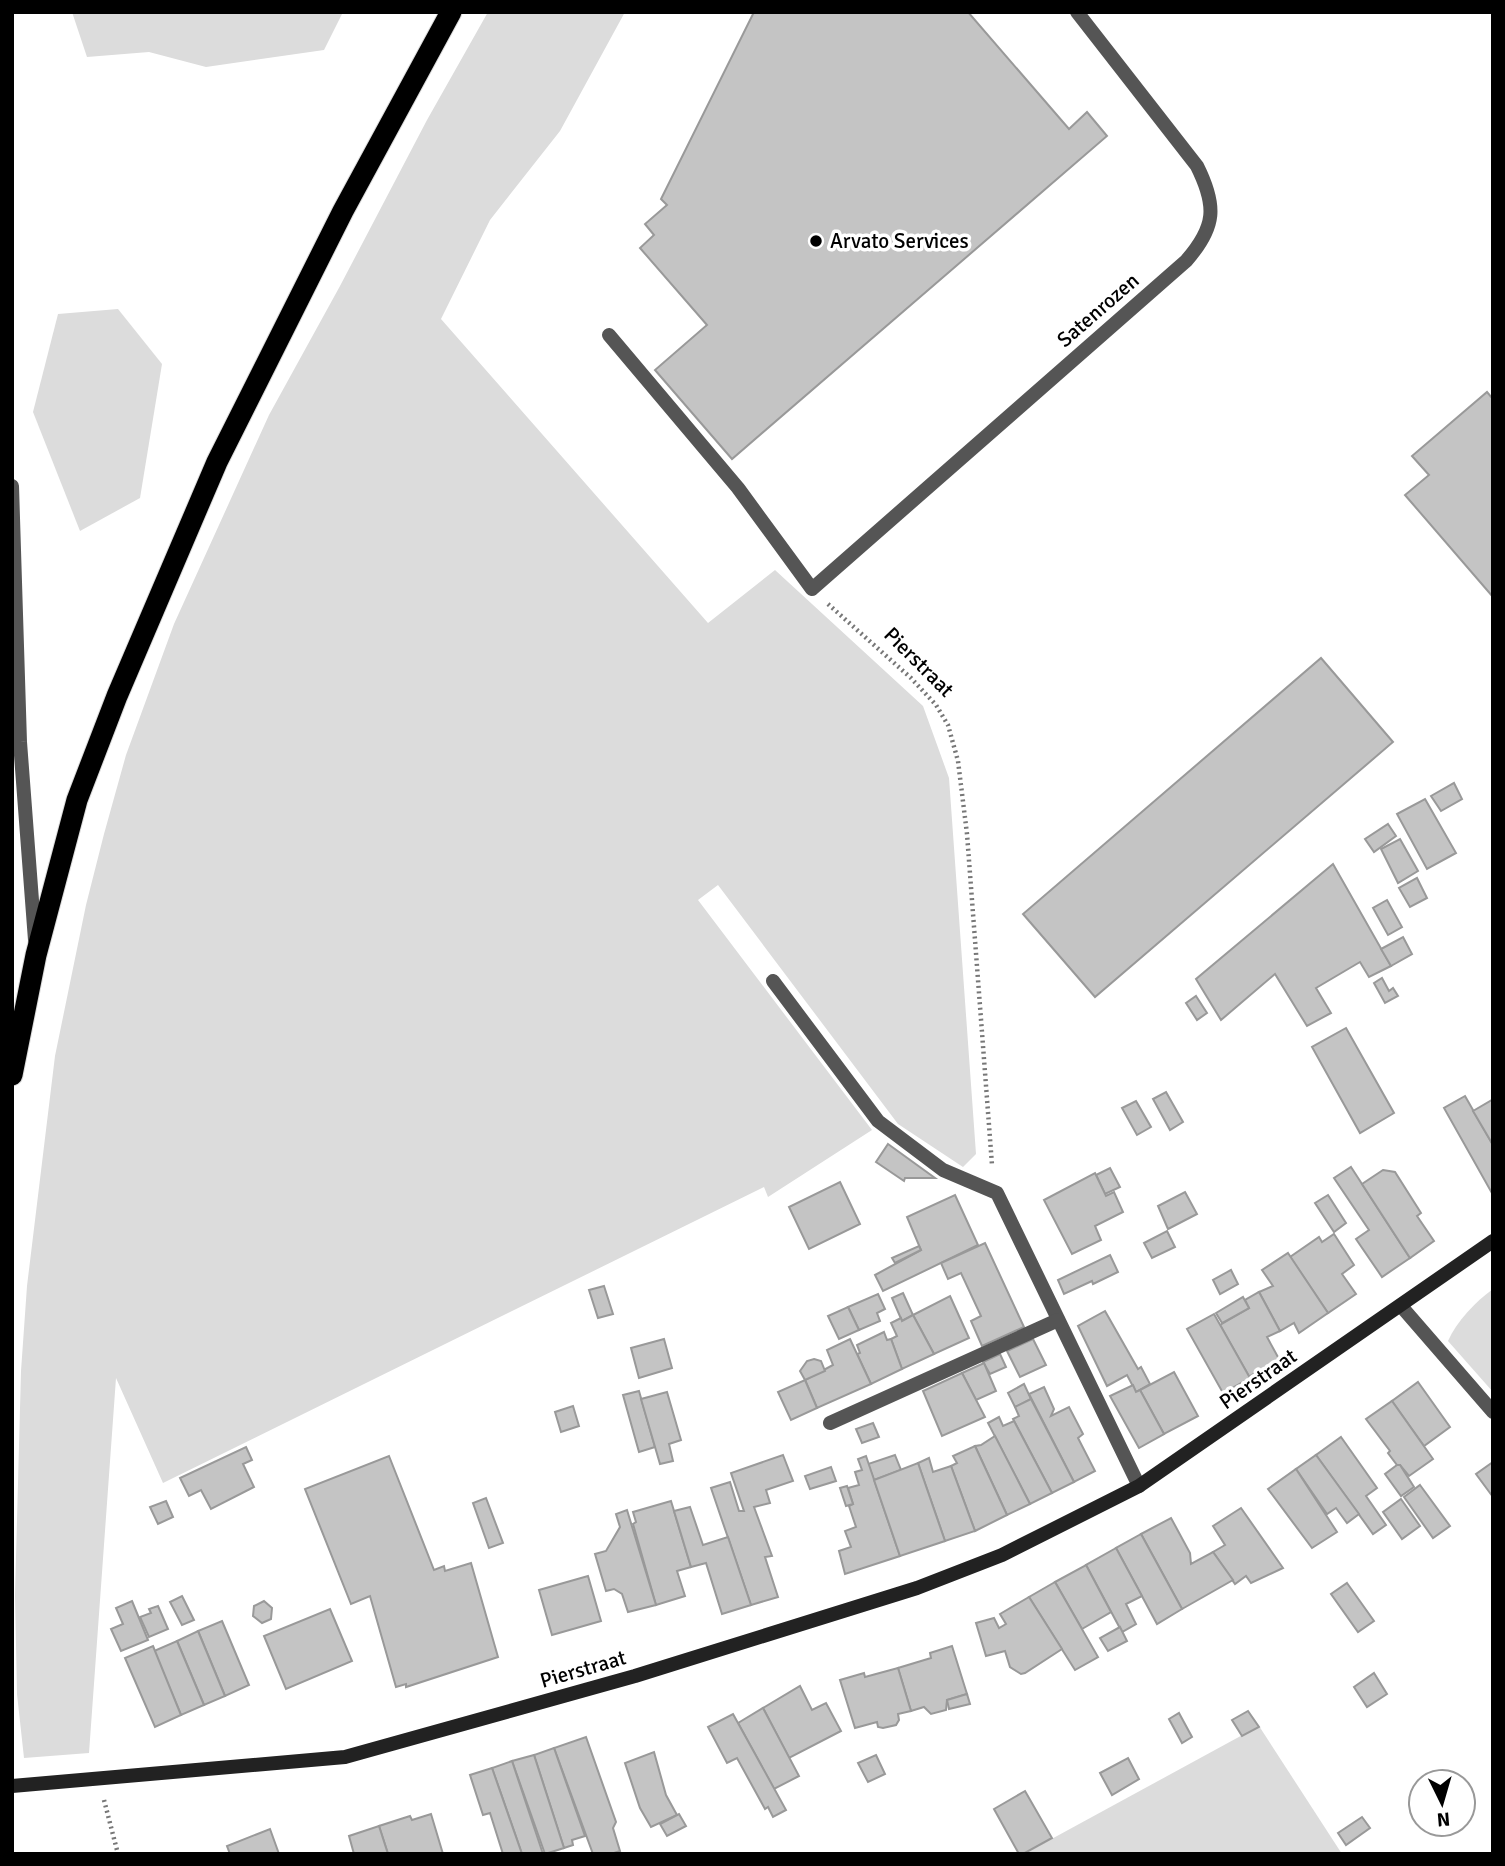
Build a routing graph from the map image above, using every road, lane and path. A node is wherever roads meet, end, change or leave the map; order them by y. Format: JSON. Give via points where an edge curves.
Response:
{"nodes":[{"id":1,"x":452,"y":12,"type":"edge"},
{"id":2,"x":1077,"y":12,"type":"edge"},
{"id":3,"x":609,"y":335,"type":"dead end"},
{"id":4,"x":12,"y":486,"type":"edge"},
{"id":5,"x":812,"y":589,"type":"junction"},
{"id":6,"x":36,"y":955,"type":"junction"},
{"id":7,"x":773,"y":981,"type":"dead end"},
{"id":8,"x":12,"y":1075,"type":"edge"},
{"id":9,"x":997,"y":1193,"type":"junction"},
{"id":10,"x":1493,"y":1241,"type":"edge"},
{"id":11,"x":1401,"y":1306,"type":"junction"},
{"id":12,"x":1058,"y":1320,"type":"junction"},
{"id":13,"x":1493,"y":1412,"type":"edge"},
{"id":14,"x":830,"y":1423,"type":"dead end"},
{"id":15,"x":1139,"y":1486,"type":"junction"},
{"id":16,"x":99,"y":1778,"type":"junction"},
{"id":17,"x":12,"y":1786,"type":"edge"},
{"id":18,"x":118,"y":1854,"type":"edge"}],
"edges":[{"from":1,"to":6,"type":"highway","via":[[343,211],[217,462],[77,800]]},
{"from":2,"to":5,"type":"street","name":"Satenrozen","via":[[1197,166],[1210,200],[1208,230],[1186,261]]},
{"from":3,"to":5,"type":"street","via":[[738,488]]},
{"from":4,"to":6,"type":"street","via":[[20,742]]},
{"from":5,"to":9,"type":"path","name":"Pierstraat","via":[[911,678],[948,725],[958,761],[967,834],[990,1154]]},
{"from":6,"to":8,"type":"highway"},
{"from":7,"to":9,"type":"street","via":[[878,1121],[943,1170]]},
{"from":9,"to":12,"type":"street"},
{"from":10,"to":11,"type":"street","name":"Pierstraat"},
{"from":11,"to":13,"type":"street"},
{"from":11,"to":15,"type":"street","name":"Pierstraat"},
{"from":12,"to":14,"type":"street"},
{"from":12,"to":15,"type":"street"},
{"from":15,"to":16,"type":"street","name":"Pierstraat","via":[[1002,1555],[918,1588],[635,1676],[345,1757]]},
{"from":16,"to":17,"type":"street","name":"Pierstraat"},
{"from":16,"to":18,"type":"path"}]}
